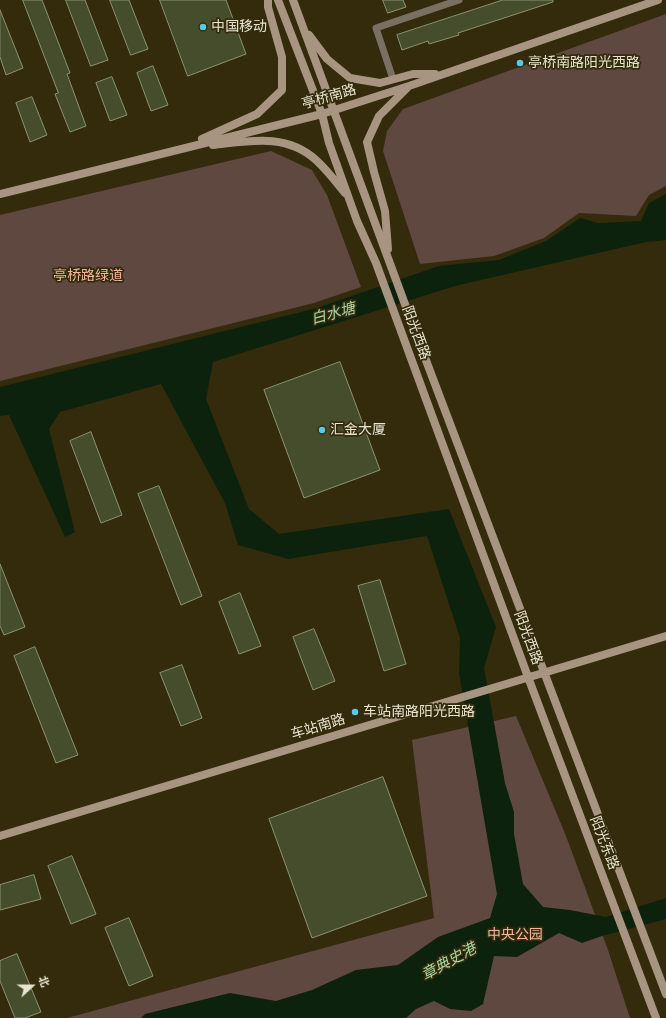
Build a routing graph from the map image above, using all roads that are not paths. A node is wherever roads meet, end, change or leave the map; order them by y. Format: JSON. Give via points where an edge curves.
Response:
{"nodes":[{"id":1,"x":268,"y":0,"type":"edge"},
{"id":2,"x":278,"y":0,"type":"edge"},
{"id":3,"x":293,"y":0,"type":"edge"},
{"id":4,"x":459,"y":0,"type":"edge"},
{"id":5,"x":658,"y":0,"type":"edge"},
{"id":6,"x":303,"y":25,"type":"junction"},
{"id":7,"x":442,"y":74,"type":"junction"},
{"id":8,"x":393,"y":79,"type":"junction"},
{"id":9,"x":409,"y":86,"type":"junction"},
{"id":10,"x":334,"y":110,"type":"junction"},
{"id":11,"x":322,"y":114,"type":"junction"},
{"id":12,"x":182,"y":148,"type":"junction"},
{"id":13,"x":0,"y":194,"type":"edge"},
{"id":14,"x":348,"y":197,"type":"junction"},
{"id":15,"x":388,"y":258,"type":"junction"},
{"id":16,"x":666,"y":636,"type":"edge"},
{"id":17,"x":543,"y":672,"type":"junction"},
{"id":18,"x":528,"y":677,"type":"junction"},
{"id":19,"x":0,"y":836,"type":"edge"},
{"id":20,"x":666,"y":994,"type":"edge"},
{"id":21,"x":656,"y":1018,"type":"edge"}],
"edges":[{"from":1,"to":12,"type":"main road","via":[[282,57],[282,90],[257,114]]},
{"from":2,"to":11,"type":"main road","name":"阳光西路"},
{"from":3,"to":6,"type":"main road","name":"阳光西路"},
{"from":4,"to":8,"type":"lane","via":[[376,28]]},
{"from":5,"to":7,"type":"main road","name":"亭桥南路"},
{"from":6,"to":8,"type":"main road","via":[[327,59],[350,78],[380,83]]},
{"from":6,"to":10,"type":"main road","name":"阳光西路"},
{"from":7,"to":8,"type":"main road","via":[[413,74]]},
{"from":7,"to":9,"type":"main road","name":"亭桥南路"},
{"from":9,"to":10,"type":"main road","name":"亭桥南路"},
{"from":9,"to":15,"type":"main road","via":[[379,116],[367,142],[385,211]]},
{"from":10,"to":11,"type":"main road","name":"亭桥南路"},
{"from":10,"to":15,"type":"main road","name":"阳光西路"},
{"from":11,"to":12,"type":"main road","name":"亭桥南路"},
{"from":11,"to":14,"type":"main road","name":"阳光西路"},
{"from":12,"to":13,"type":"main road","name":"亭桥南路"},
{"from":12,"to":14,"type":"main road","via":[[273,140],[296,146],[316,160]]},
{"from":14,"to":18,"type":"main road","name":"阳光西路","via":[[376,263]]},
{"from":15,"to":17,"type":"main road","name":"阳光西路"},
{"from":16,"to":17,"type":"main road","name":"车站南路"},
{"from":17,"to":18,"type":"main road","name":"车站南路"},
{"from":17,"to":20,"type":"main road","name":"阳光东路"},
{"from":18,"to":19,"type":"main road","name":"车站南路"},
{"from":18,"to":21,"type":"main road","name":"阳光东路"}]}
